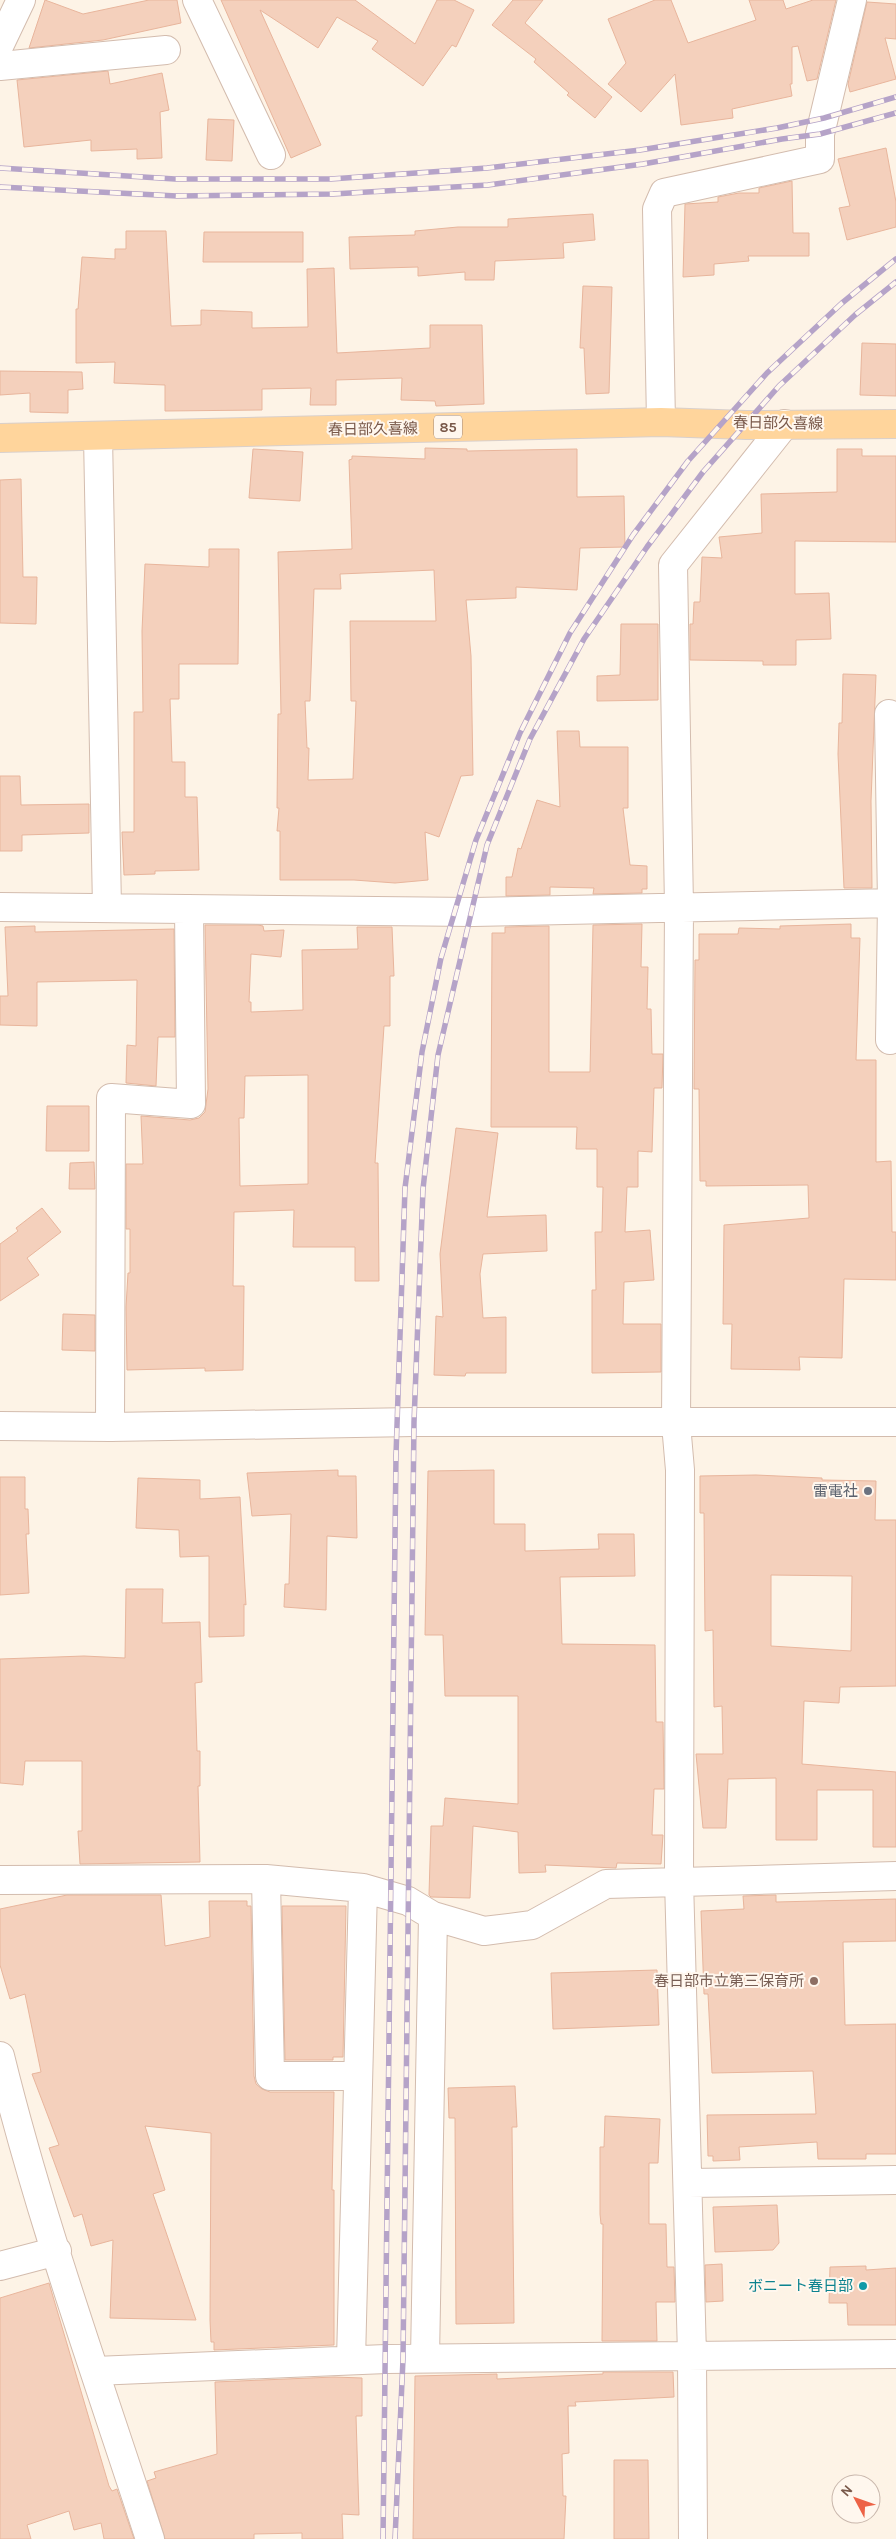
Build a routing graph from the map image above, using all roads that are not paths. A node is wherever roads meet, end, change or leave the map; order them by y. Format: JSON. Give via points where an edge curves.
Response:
{"nodes":[{"id":1,"x":21,"y":0,"type":"edge"},
{"id":2,"x":197,"y":0,"type":"edge"},
{"id":3,"x":852,"y":0,"type":"edge"},
{"id":4,"x":0,"y":44,"type":"edge"},
{"id":5,"x":166,"y":50,"type":"dead end"},
{"id":6,"x":0,"y":66,"type":"edge"},
{"id":7,"x":271,"y":155,"type":"dead end"},
{"id":8,"x":661,"y":422,"type":"junction"},
{"id":9,"x":785,"y":424,"type":"junction"},
{"id":10,"x":896,"y":424,"type":"edge"},
{"id":11,"x":98,"y":436,"type":"junction"},
{"id":12,"x":0,"y":438,"type":"edge"},
{"id":13,"x":889,"y":714,"type":"dead end"},
{"id":14,"x":894,"y":903,"type":"edge"},
{"id":15,"x":0,"y":907,"type":"edge"},
{"id":16,"x":679,"y":907,"type":"junction"},
{"id":17,"x":107,"y":908,"type":"junction"},
{"id":18,"x":189,"y":909,"type":"junction"},
{"id":19,"x":890,"y":1040,"type":"dead end"},
{"id":20,"x":896,"y":1422,"type":"edge"},
{"id":21,"x":676,"y":1424,"type":"junction"},
{"id":22,"x":0,"y":1426,"type":"edge"},
{"id":23,"x":110,"y":1428,"type":"junction"},
{"id":24,"x":896,"y":1876,"type":"edge"},
{"id":25,"x":266,"y":1879,"type":"junction"},
{"id":26,"x":0,"y":1880,"type":"edge"},
{"id":27,"x":679,"y":1880,"type":"junction"},
{"id":28,"x":363,"y":1888,"type":"junction"},
{"id":29,"x":433,"y":1916,"type":"junction"},
{"id":30,"x":0,"y":2056,"type":"edge"},
{"id":31,"x":358,"y":2076,"type":"junction"},
{"id":32,"x":896,"y":2180,"type":"edge"},
{"id":33,"x":688,"y":2183,"type":"junction"},
{"id":34,"x":57,"y":2252,"type":"junction"},
{"id":35,"x":0,"y":2266,"type":"edge"},
{"id":36,"x":896,"y":2354,"type":"edge"},
{"id":37,"x":692,"y":2356,"type":"junction"},
{"id":38,"x":425,"y":2358,"type":"junction"},
{"id":39,"x":351,"y":2360,"type":"junction"},
{"id":40,"x":95,"y":2371,"type":"junction"},
{"id":41,"x":150,"y":2539,"type":"edge"},
{"id":42,"x":693,"y":2539,"type":"edge"}],
"edges":[{"from":1,"to":4,"type":"street"},
{"from":2,"to":7,"type":"street"},
{"from":3,"to":8,"type":"street","via":[[820,134],[820,159],[664,193],[657,209]]},
{"from":5,"to":6,"type":"street"},
{"from":8,"to":9,"type":"main road","name":"春日部久喜線","number":"85"},
{"from":8,"to":11,"type":"main road","name":"春日部久喜線","number":"85"},
{"from":9,"to":10,"type":"main road","name":"春日部久喜線","number":"85"},
{"from":9,"to":16,"type":"street","via":[[674,565]]},
{"from":11,"to":12,"type":"main road","name":"春日部久喜線","number":"85"},
{"from":11,"to":17,"type":"street"},
{"from":13,"to":14,"type":"street"},
{"from":14,"to":16,"type":"street"},
{"from":14,"to":19,"type":"street"},
{"from":15,"to":17,"type":"street"},
{"from":16,"to":18,"type":"street","via":[[474,912]]},
{"from":16,"to":21,"type":"street"},
{"from":17,"to":18,"type":"street"},
{"from":18,"to":23,"type":"street","via":[[191,1104],[111,1098]]},
{"from":20,"to":21,"type":"street"},
{"from":21,"to":23,"type":"street","via":[[414,1422]]},
{"from":21,"to":27,"type":"street","via":[[680,1470]]},
{"from":22,"to":23,"type":"street"},
{"from":24,"to":27,"type":"street"},
{"from":25,"to":26,"type":"street"},
{"from":25,"to":28,"type":"street"},
{"from":25,"to":31,"type":"street","via":[[270,2076]]},
{"from":27,"to":29,"type":"street","via":[[606,1884],[532,1925],[484,1931]]},
{"from":27,"to":33,"type":"street"},
{"from":28,"to":29,"type":"street","via":[[408,1901]]},
{"from":28,"to":31,"type":"street"},
{"from":29,"to":38,"type":"street"},
{"from":30,"to":34,"type":"street"},
{"from":31,"to":39,"type":"street"},
{"from":32,"to":33,"type":"street"},
{"from":33,"to":37,"type":"street"},
{"from":34,"to":35,"type":"street"},
{"from":34,"to":40,"type":"street"},
{"from":36,"to":37,"type":"street"},
{"from":37,"to":38,"type":"street"},
{"from":37,"to":42,"type":"street"},
{"from":38,"to":39,"type":"street"},
{"from":39,"to":40,"type":"street"},
{"from":40,"to":41,"type":"street"}]}
